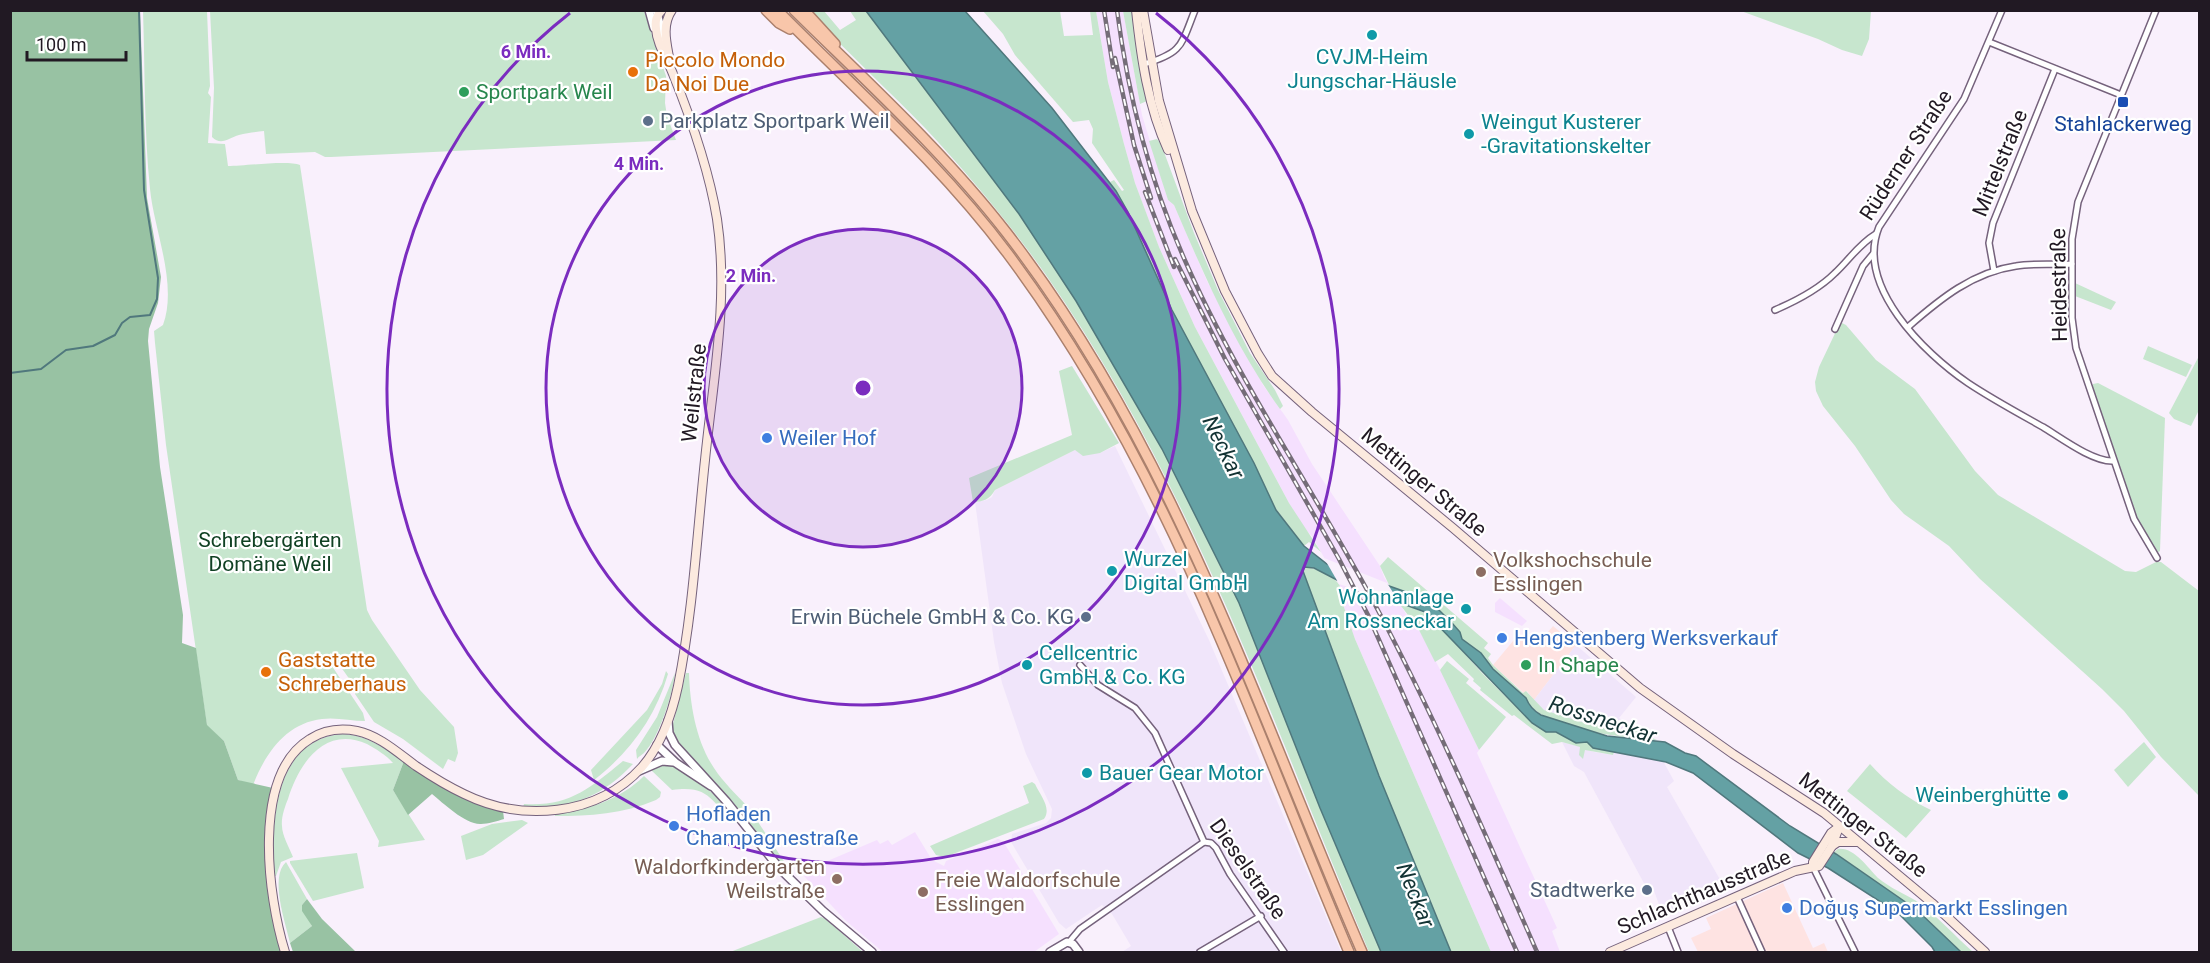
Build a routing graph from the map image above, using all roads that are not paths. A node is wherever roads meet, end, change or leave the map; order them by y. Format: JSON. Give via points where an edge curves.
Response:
{"nodes":[{"id":1,"x":766,"y":10,"type":"edge"},
{"id":2,"x":777,"y":10,"type":"edge"},
{"id":3,"x":794,"y":10,"type":"edge"},
{"id":4,"x":804,"y":10,"type":"edge"},
{"id":5,"x":1136,"y":10,"type":"edge"},
{"id":6,"x":1143,"y":10,"type":"edge"},
{"id":7,"x":1195,"y":10,"type":"edge"},
{"id":8,"x":2002,"y":10,"type":"edge"},
{"id":9,"x":2156,"y":10,"type":"edge"},
{"id":10,"x":660,"y":11,"type":"edge"},
{"id":11,"x":800,"y":34,"type":"junction"},
{"id":12,"x":1989,"y":42,"type":"junction"},
{"id":13,"x":667,"y":46,"type":"junction"},
{"id":14,"x":1148,"y":63,"type":"junction"},
{"id":15,"x":2055,"y":69,"type":"junction"},
{"id":16,"x":855,"y":70,"type":"junction"},
{"id":17,"x":673,"y":73,"type":"junction"},
{"id":18,"x":2121,"y":96,"type":"junction"},
{"id":19,"x":1876,"y":234,"type":"junction"},
{"id":20,"x":1873,"y":254,"type":"junction"},
{"id":21,"x":2072,"y":264,"type":"junction"},
{"id":22,"x":1994,"y":271,"type":"junction"},
{"id":23,"x":1774,"y":310,"type":"dead end"},
{"id":24,"x":1908,"y":327,"type":"junction"},
{"id":25,"x":1834,"y":329,"type":"dead end"},
{"id":26,"x":2113,"y":460,"type":"junction"},
{"id":27,"x":2157,"y":558,"type":"dead end"},
{"id":28,"x":1080,"y":664,"type":"dead end"},
{"id":29,"x":668,"y":721,"type":"junction"},
{"id":30,"x":657,"y":745,"type":"junction"},
{"id":31,"x":682,"y":753,"type":"junction"},
{"id":32,"x":652,"y":760,"type":"junction"},
{"id":33,"x":676,"y":763,"type":"junction"},
{"id":34,"x":713,"y":788,"type":"junction"},
{"id":35,"x":1839,"y":827,"type":"junction"},
{"id":36,"x":1204,"y":842,"type":"junction"},
{"id":37,"x":1858,"y":843,"type":"junction"},
{"id":38,"x":1828,"y":844,"type":"junction"},
{"id":39,"x":1815,"y":865,"type":"junction"},
{"id":40,"x":1737,"y":897,"type":"junction"},
{"id":41,"x":1261,"y":916,"type":"junction"},
{"id":42,"x":1668,"y":927,"type":"junction"},
{"id":43,"x":1070,"y":942,"type":"junction"},
{"id":44,"x":285,"y":952,"type":"edge"},
{"id":45,"x":872,"y":952,"type":"edge"},
{"id":46,"x":1050,"y":952,"type":"edge"},
{"id":47,"x":1079,"y":952,"type":"edge"},
{"id":48,"x":1200,"y":952,"type":"edge"},
{"id":49,"x":1284,"y":952,"type":"edge"},
{"id":50,"x":1349,"y":952,"type":"edge"},
{"id":51,"x":1362,"y":952,"type":"edge"},
{"id":52,"x":1610,"y":952,"type":"edge"},
{"id":53,"x":1678,"y":952,"type":"edge"},
{"id":54,"x":1762,"y":952,"type":"edge"},
{"id":55,"x":1855,"y":952,"type":"edge"},
{"id":56,"x":1985,"y":952,"type":"edge"}],
"edges":[{"from":1,"to":11,"type":"highway"},
{"from":2,"to":11,"type":"highway"},
{"from":3,"to":16,"type":"highway"},
{"from":4,"to":16,"type":"highway"},
{"from":5,"to":14,"type":"main road"},
{"from":6,"to":14,"type":"main road"},
{"from":7,"to":14,"type":"street","via":[[1181,45]]},
{"from":8,"to":12,"type":"street","name":"Rüderner Straße"},
{"from":9,"to":18,"type":"street","name":"Heidestraße"},
{"from":10,"to":13,"type":"street","name":"Weilstraße"},
{"from":10,"to":13,"type":"main road","via":[[666,25]]},
{"from":10,"to":17,"type":"main road","name":"Weilstraße","via":[[656,32]]},
{"from":11,"to":50,"type":"highway","via":[[910,139],[963,198],[1028,281],[1078,358],[1144,477],[1200,591]]},
{"from":12,"to":15,"type":"street"},
{"from":12,"to":19,"type":"street","name":"Rüderner Straße","via":[[1964,99]]},
{"from":13,"to":17,"type":"main road","name":"Weilstraße"},
{"from":14,"to":35,"type":"main road","name":"Mettinger Straße","via":[[1158,124],[1202,238],[1264,366],[1281,386],[1647,694],[1814,806]]},
{"from":15,"to":18,"type":"street"},
{"from":15,"to":22,"type":"street","name":"Mittelstraße","via":[[1991,228]]},
{"from":16,"to":51,"type":"highway","via":[[931,144],[1006,232],[1062,311],[1111,391],[1174,510],[1245,664]]},
{"from":17,"to":29,"type":"main road","name":"Weilstraße","via":[[710,186],[722,277],[690,600],[678,683]]},
{"from":18,"to":21,"type":"street","name":"Heidestraße","via":[[2078,202],[2072,229]]},
{"from":19,"to":20,"type":"street"},
{"from":19,"to":23,"type":"street","name":"Rüderner Straße","via":[[1862,243],[1824,283]]},
{"from":20,"to":24,"type":"street","via":[[1880,286]]},
{"from":20,"to":25,"type":"street","via":[[1864,264]]},
{"from":21,"to":22,"type":"street","via":[[2019,265]]},
{"from":21,"to":26,"type":"street","name":"Heidestraße","via":[[2076,348]]},
{"from":22,"to":24,"type":"street","via":[[1952,291]]},
{"from":24,"to":26,"type":"street","via":[[1938,359],[1985,394],[2097,458]]},
{"from":26,"to":27,"type":"street","name":"Heidestraße","via":[[2137,526]]},
{"from":28,"to":36,"type":"street","name":"Dieselstraße","via":[[1098,685],[1135,708],[1155,733]]},
{"from":29,"to":30,"type":"main road","name":"Weilstraße"},
{"from":29,"to":31,"type":"street","via":[[672,741]]},
{"from":30,"to":31,"type":"street"},
{"from":30,"to":32,"type":"main road","name":"Weilstraße"},
{"from":30,"to":33,"type":"street"},
{"from":31,"to":34,"type":"street"},
{"from":32,"to":33,"type":"street"},
{"from":32,"to":44,"type":"main road","name":"Weilstraße","via":[[607,794],[584,804],[549,811],[520,811],[464,794],[364,733],[341,730],[314,737],[299,747],[288,762],[278,783],[272,813],[270,884]]},
{"from":33,"to":34,"type":"street"},
{"from":34,"to":45,"type":"street","via":[[780,869],[823,912]]},
{"from":35,"to":37,"type":"main road","name":"Mettinger Straße"},
{"from":35,"to":38,"type":"main road","name":"Schlachthausstraße"},
{"from":36,"to":41,"type":"street","name":"Dieselstraße","via":[[1216,848]]},
{"from":36,"to":43,"type":"street","via":[[1080,928]]},
{"from":37,"to":38,"type":"main road"},
{"from":37,"to":56,"type":"main road","name":"Mettinger Straße"},
{"from":38,"to":39,"type":"main road","name":"Schlachthausstraße"},
{"from":39,"to":40,"type":"main road","name":"Schlachthausstraße"},
{"from":39,"to":55,"type":"street"},
{"from":40,"to":42,"type":"main road","name":"Schlachthausstraße"},
{"from":40,"to":54,"type":"street"},
{"from":41,"to":48,"type":"street"},
{"from":41,"to":49,"type":"street","name":"Dieselstraße"},
{"from":42,"to":52,"type":"main road","name":"Schlachthausstraße"},
{"from":42,"to":53,"type":"street"},
{"from":43,"to":46,"type":"street"},
{"from":43,"to":47,"type":"street"}]}
